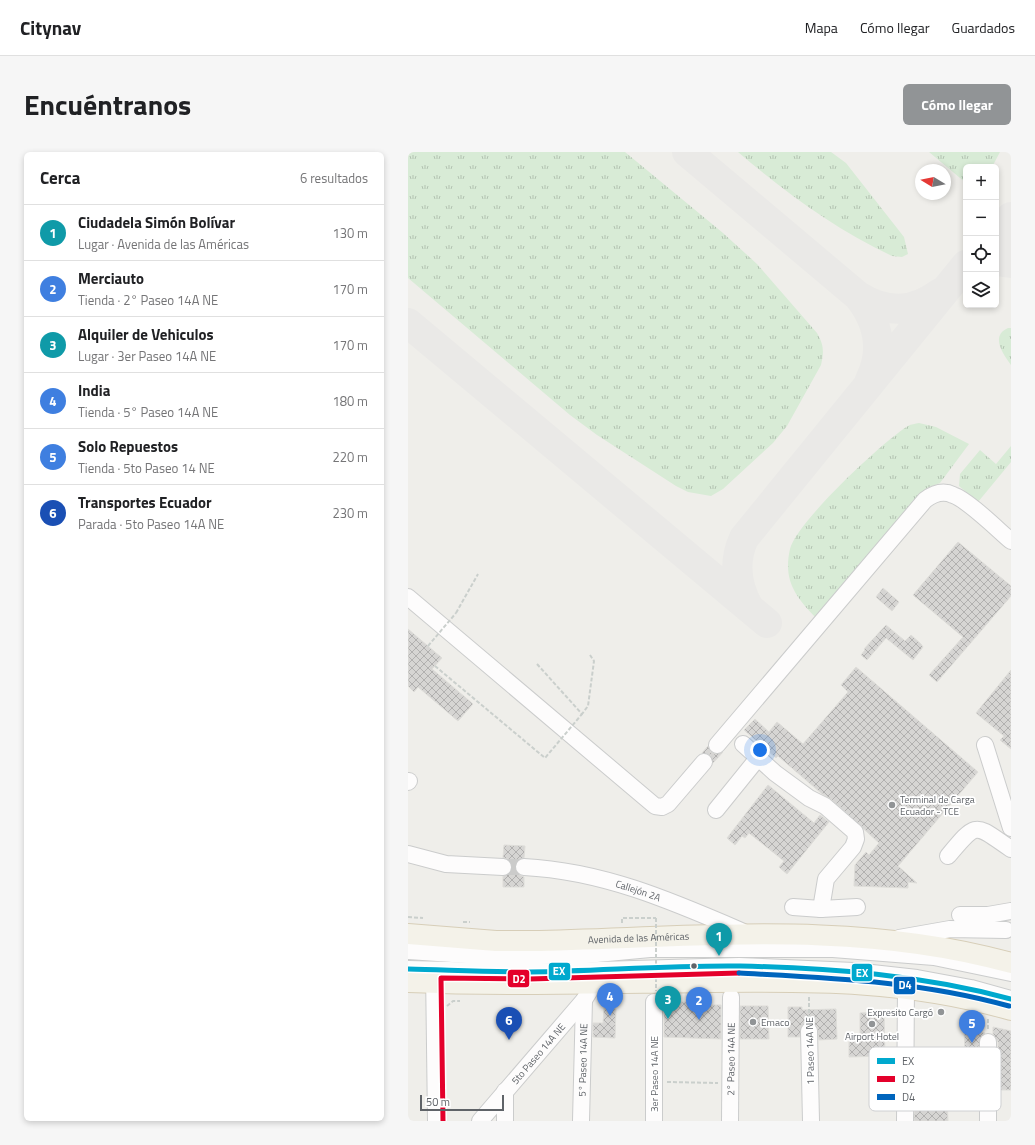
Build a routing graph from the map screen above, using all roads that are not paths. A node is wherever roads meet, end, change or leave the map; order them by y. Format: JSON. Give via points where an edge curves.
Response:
{"nodes":[{"id":1,"x":1011,"y":541,"type":"edge"},
{"id":2,"x":408,"y":597,"type":"edge"},
{"id":3,"x":744,"y":744,"type":"dead end"},
{"id":4,"x":985,"y":745,"type":"dead end"},
{"id":5,"x":717,"y":746,"type":"dead end"},
{"id":6,"x":758,"y":758,"type":"junction"},
{"id":7,"x":704,"y":762,"type":"dead end"},
{"id":8,"x":716,"y":810,"type":"dead end"},
{"id":9,"x":1011,"y":828,"type":"edge"},
{"id":10,"x":1011,"y":849,"type":"edge"},
{"id":11,"x":410,"y":855,"type":"edge"},
{"id":12,"x":948,"y":856,"type":"dead end"},
{"id":13,"x":503,"y":867,"type":"tunnel mouth"},
{"id":14,"x":524,"y":867,"type":"tunnel mouth"},
{"id":15,"x":857,"y":907,"type":"dead end"},
{"id":16,"x":793,"y":908,"type":"dead end"},
{"id":17,"x":821,"y":909,"type":"junction"},
{"id":18,"x":1011,"y":911,"type":"edge"},
{"id":19,"x":960,"y":915,"type":"dead end"},
{"id":20,"x":1006,"y":930,"type":"dead end"},
{"id":21,"x":408,"y":934,"type":"edge"},
{"id":22,"x":748,"y":934,"type":"junction"},
{"id":23,"x":888,"y":940,"type":"junction"},
{"id":24,"x":408,"y":951,"type":"edge"},
{"id":25,"x":1011,"y":963,"type":"edge"},
{"id":26,"x":408,"y":969,"type":"edge"},
{"id":27,"x":1011,"y":973,"type":"edge"},
{"id":28,"x":434,"y":977,"type":"junction"},
{"id":29,"x":408,"y":982,"type":"edge"},
{"id":30,"x":906,"y":987,"type":"junction"},
{"id":31,"x":588,"y":992,"type":"junction"},
{"id":32,"x":655,"y":996,"type":"road end"},
{"id":33,"x":731,"y":998,"type":"dead end"},
{"id":34,"x":1011,"y":999,"type":"edge"},
{"id":35,"x":1011,"y":1010,"type":"edge"},
{"id":36,"x":809,"y":1031,"type":"road end"},
{"id":37,"x":988,"y":1042,"type":"road end"},
{"id":38,"x":906,"y":1047,"type":"edge"},
{"id":39,"x":988,"y":1047,"type":"edge"},
{"id":40,"x":505,"y":1091,"type":"junction"},
{"id":41,"x":905,"y":1111,"type":"edge"},
{"id":42,"x":436,"y":1121,"type":"edge"},
{"id":43,"x":480,"y":1121,"type":"edge"},
{"id":44,"x":505,"y":1121,"type":"edge"},
{"id":45,"x":580,"y":1121,"type":"edge"},
{"id":46,"x":654,"y":1121,"type":"edge"},
{"id":47,"x":730,"y":1121,"type":"edge"},
{"id":48,"x":811,"y":1121,"type":"edge"},
{"id":49,"x":905,"y":1121,"type":"edge"}],
"edges":[{"from":1,"to":5,"type":"street","via":[[960,498],[946,493],[931,495]]},
{"from":2,"to":7,"type":"street","via":[[655,806],[662,807],[668,804]]},
{"from":3,"to":6,"type":"street"},
{"from":4,"to":9,"type":"street"},
{"from":6,"to":8,"type":"street"},
{"from":6,"to":17,"type":"street","via":[[855,832],[853,847],[826,879]]},
{"from":10,"to":12,"type":"street","via":[[987,831],[978,829],[966,835]]},
{"from":11,"to":13,"type":"street","via":[[446,864]]},
{"from":14,"to":22,"type":"street","name":"Callejón 2A","via":[[571,871],[629,886]]},
{"from":15,"to":17,"type":"street"},
{"from":16,"to":17,"type":"street"},
{"from":18,"to":19,"type":"street","via":[[993,915]]},
{"from":20,"to":23,"type":"street","via":[[950,929]]},
{"from":21,"to":22,"type":"main road","name":"Avenida de las Américas","via":[[531,941]]},
{"from":22,"to":23,"type":"main road","name":"Avenida de las Américas"},
{"from":23,"to":25,"type":"main road","name":"Avenida de las Américas","via":[[938,946]]},
{"from":24,"to":27,"type":"street","name":"Avenida de las Américas","via":[[496,957],[586,956],[650,949],[833,949],[934,957]]},
{"from":26,"to":28,"type":"street"},
{"from":28,"to":29,"type":"main road"},
{"from":28,"to":31,"type":"main road"},
{"from":28,"to":34,"type":"street","via":[[739,966],[854,971],[936,981]]},
{"from":28,"to":42,"type":"street"},
{"from":30,"to":31,"type":"main road","via":[[808,981]]},
{"from":30,"to":35,"type":"main road"},
{"from":30,"to":38,"type":"street"},
{"from":31,"to":40,"type":"street","name":"5to Paseo 14A NE"},
{"from":31,"to":45,"type":"street","name":"5° Paseo 14A NE"},
{"from":32,"to":46,"type":"street","name":"3er Paseo 14A NE"},
{"from":33,"to":47,"type":"street","name":"2° Paseo 14A NE"},
{"from":36,"to":48,"type":"street","name":"1 Paseo 14A NE"},
{"from":37,"to":39,"type":"street"},
{"from":40,"to":43,"type":"street","name":"5to Paseo 14A NE"},
{"from":40,"to":44,"type":"street"},
{"from":41,"to":49,"type":"street"}]}
